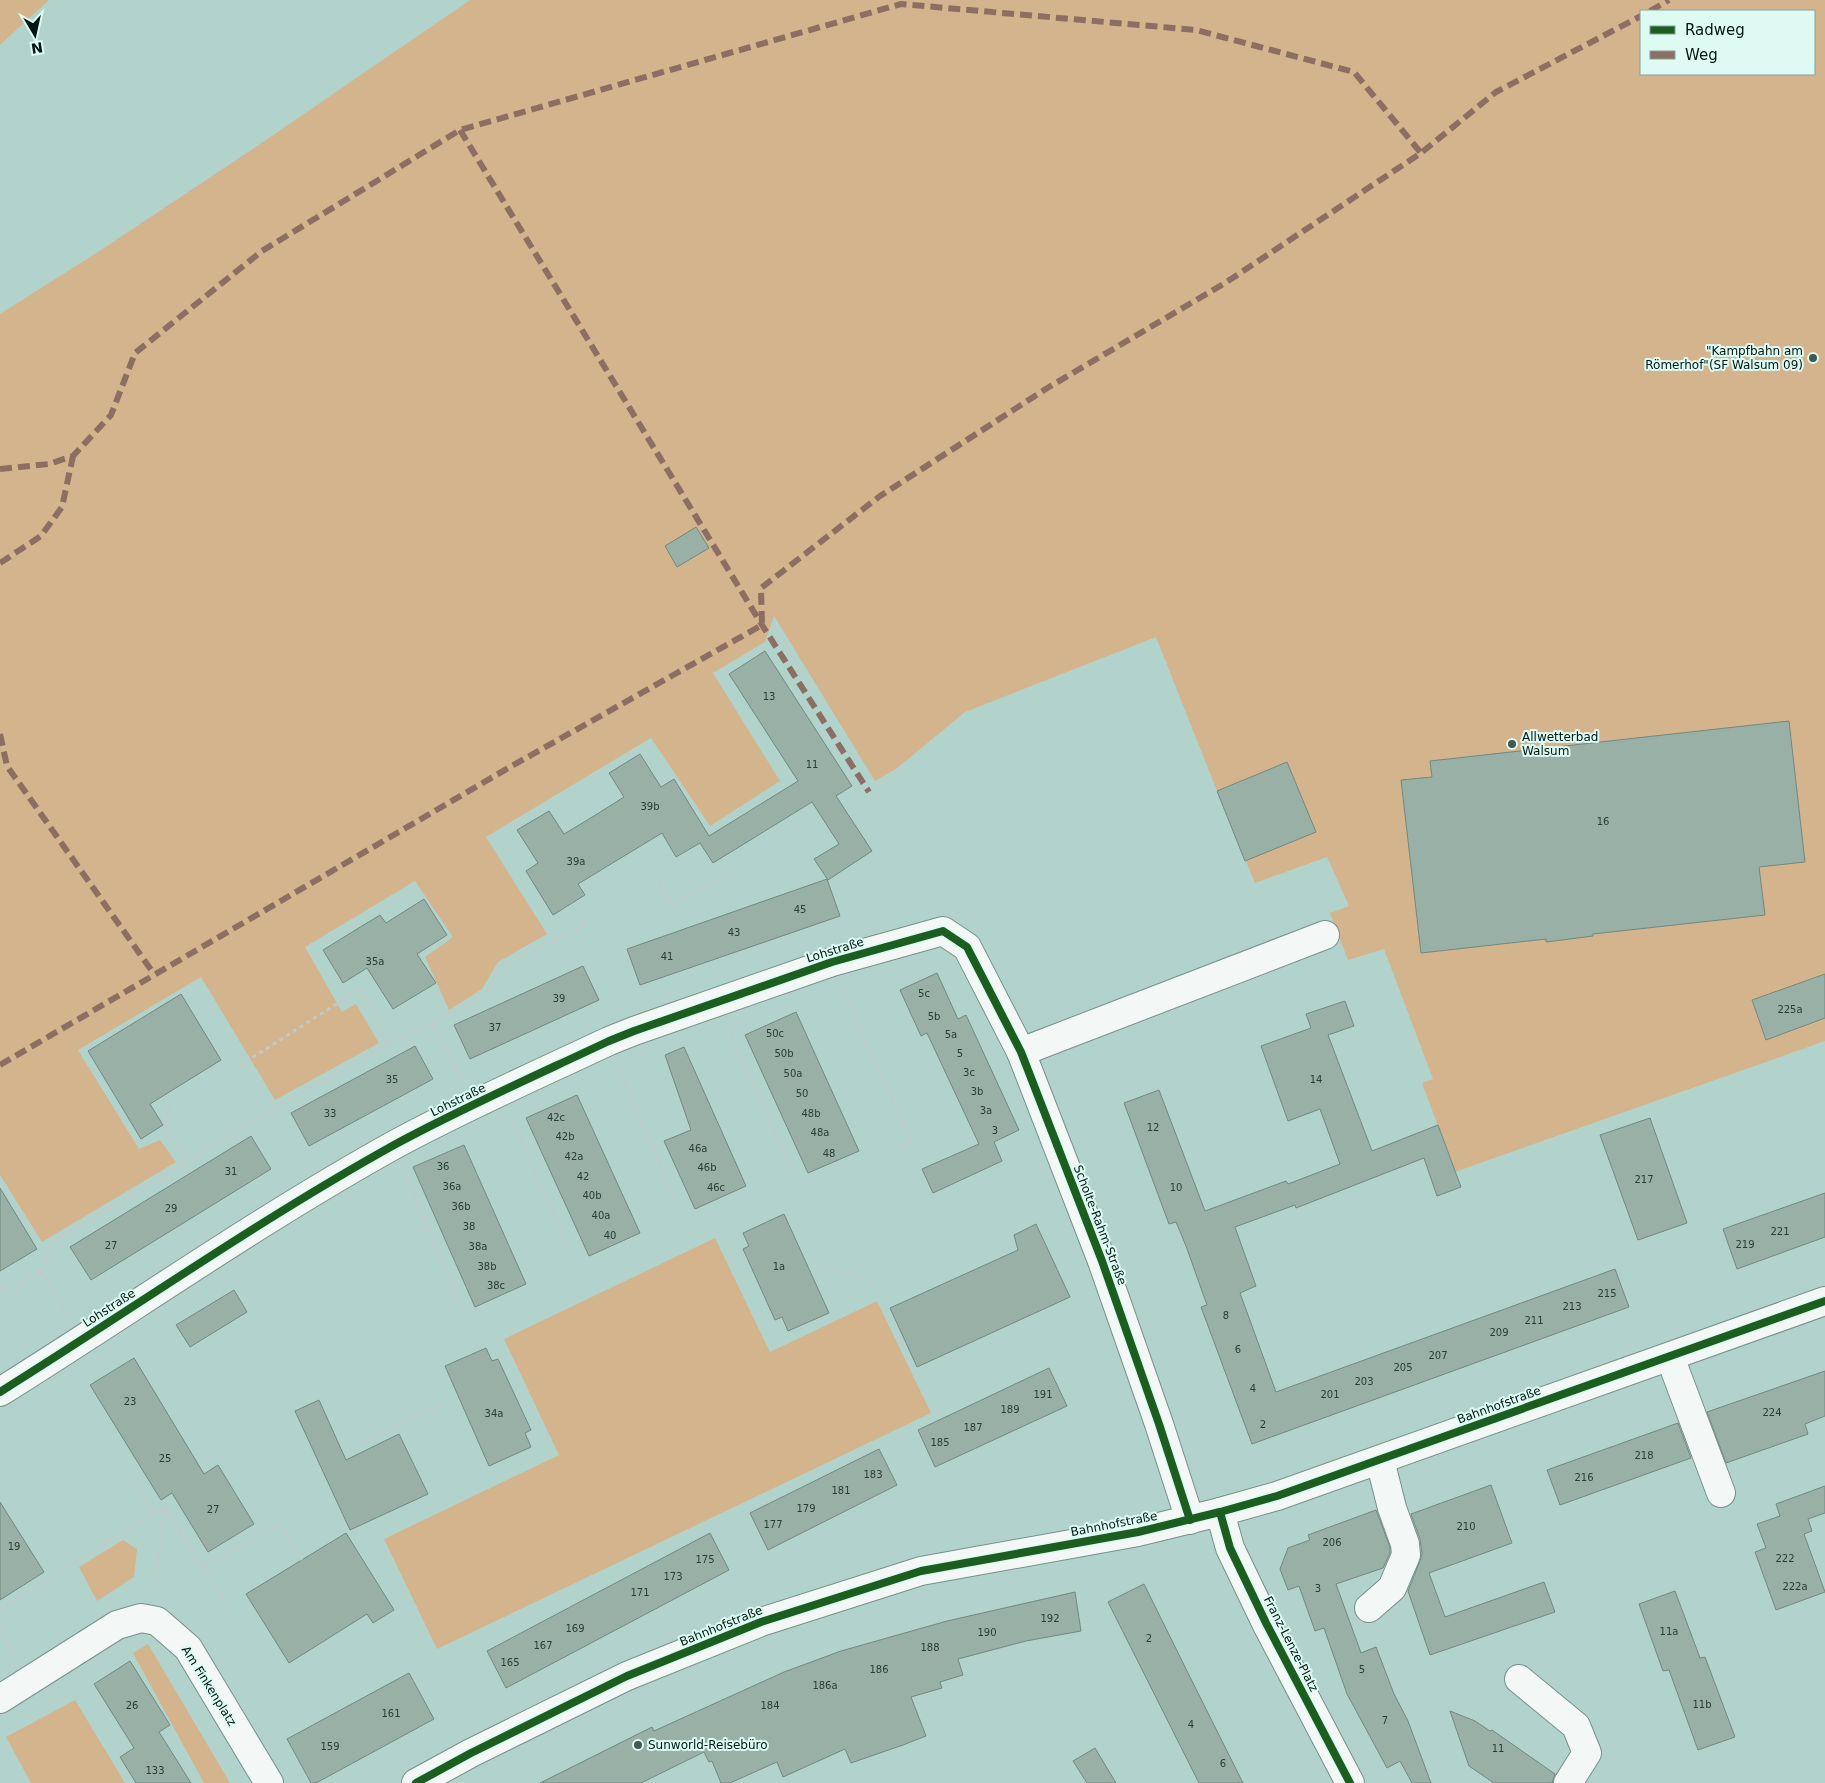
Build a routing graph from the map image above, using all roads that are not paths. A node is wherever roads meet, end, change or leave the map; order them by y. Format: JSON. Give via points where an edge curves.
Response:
{"nodes":[{"id":1,"x":1326,"y":935,"type":"dead end"},
{"id":2,"x":967,"y":947,"type":"joint"},
{"id":3,"x":1021,"y":1052,"type":"junction"},
{"id":4,"x":1825,"y":1301,"type":"edge"},
{"id":5,"x":1670,"y":1356,"type":"junction"},
{"id":6,"x":0,"y":1392,"type":"edge"},
{"id":7,"x":1380,"y":1460,"type":"junction"},
{"id":8,"x":1721,"y":1493,"type":"dead end"},
{"id":9,"x":1220,"y":1512,"type":"junction"},
{"id":10,"x":1190,"y":1520,"type":"junction"},
{"id":11,"x":1369,"y":1608,"type":"dead end"},
{"id":12,"x":1519,"y":1678,"type":"dead end"},
{"id":13,"x":0,"y":1699,"type":"edge"},
{"id":14,"x":269,"y":1783,"type":"edge"},
{"id":15,"x":416,"y":1783,"type":"edge"},
{"id":16,"x":1350,"y":1783,"type":"edge"},
{"id":17,"x":1568,"y":1783,"type":"edge"}],
"edges":[{"from":1,"to":3,"type":"street"},
{"from":2,"to":3,"type":"street","name":"Scholte-Rahm-Straße"},
{"from":2,"to":6,"type":"street","name":"Lohstraße","via":[[943,931],[832,962],[608,1041],[473,1104],[394,1146],[234,1241]]},
{"from":3,"to":10,"type":"street","name":"Scholte-Rahm-Straße","via":[[1102,1261]]},
{"from":4,"to":5,"type":"street","name":"Bahnhofstraße"},
{"from":5,"to":7,"type":"street","name":"Bahnhofstraße"},
{"from":5,"to":8,"type":"street"},
{"from":7,"to":9,"type":"street","name":"Bahnhofstraße"},
{"from":7,"to":11,"type":"street","via":[[1406,1555],[1392,1588]]},
{"from":9,"to":10,"type":"street","name":"Bahnhofstraße"},
{"from":9,"to":16,"type":"street","name":"Franz-Lenze-Platz","via":[[1230,1548]]},
{"from":10,"to":15,"type":"street","name":"Bahnhofstraße","via":[[921,1571],[760,1622],[627,1676]]},
{"from":12,"to":17,"type":"street","via":[[1576,1726],[1587,1753]]},
{"from":13,"to":14,"type":"street","name":"Am Finkenplatz","via":[[117,1625],[140,1618],[157,1620],[188,1648]]}]}
